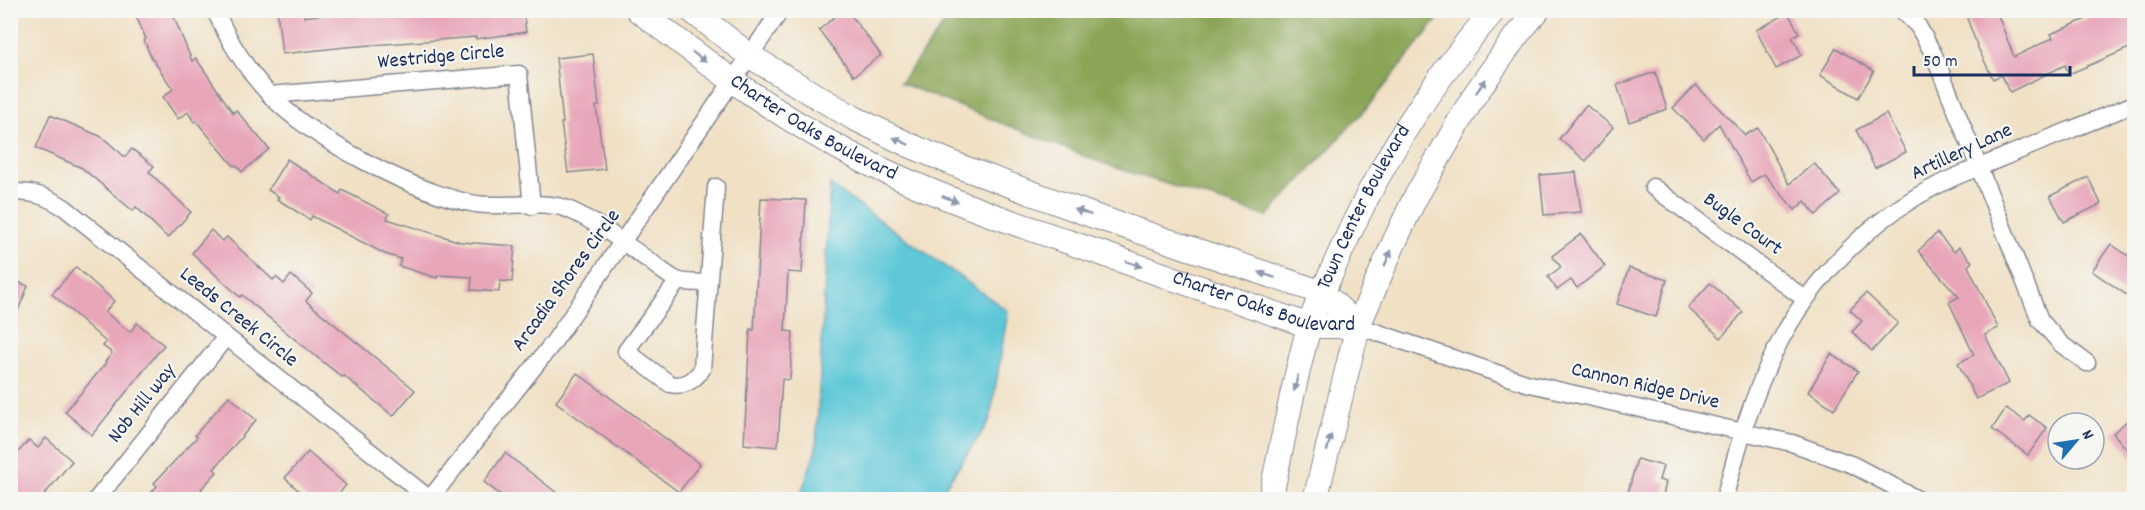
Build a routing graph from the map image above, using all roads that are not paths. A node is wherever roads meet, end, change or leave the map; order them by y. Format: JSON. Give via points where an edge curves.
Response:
{"nodes":[{"id":1,"x":215,"y":10,"type":"edge"},
{"id":2,"x":638,"y":10,"type":"edge"},
{"id":3,"x":691,"y":10,"type":"edge"},
{"id":4,"x":781,"y":10,"type":"edge"},
{"id":5,"x":1494,"y":10,"type":"edge"},
{"id":6,"x":1538,"y":10,"type":"edge"},
{"id":7,"x":1902,"y":10,"type":"edge"},
{"id":8,"x":750,"y":56,"type":"junction"},
{"id":9,"x":732,"y":82,"type":"junction"},
{"id":10,"x":270,"y":95,"type":"junction"},
{"id":11,"x":2134,"y":104,"type":"edge"},
{"id":12,"x":1979,"y":168,"type":"junction"},
{"id":13,"x":716,"y":187,"type":"dead end"},
{"id":14,"x":1653,"y":187,"type":"dead end"},
{"id":15,"x":10,"y":193,"type":"edge"},
{"id":16,"x":532,"y":206,"type":"junction"},
{"id":17,"x":623,"y":243,"type":"junction"},
{"id":18,"x":678,"y":281,"type":"junction"},
{"id":19,"x":708,"y":283,"type":"junction"},
{"id":20,"x":1323,"y":293,"type":"junction"},
{"id":21,"x":1805,"y":299,"type":"junction"},
{"id":22,"x":1310,"y":326,"type":"junction"},
{"id":23,"x":1358,"y":326,"type":"junction"},
{"id":24,"x":226,"y":337,"type":"junction"},
{"id":25,"x":2087,"y":363,"type":"dead end"},
{"id":26,"x":1744,"y":432,"type":"junction"},
{"id":27,"x":430,"y":499,"type":"edge"},
{"id":28,"x":96,"y":500,"type":"edge"},
{"id":29,"x":1270,"y":500,"type":"edge"},
{"id":30,"x":1315,"y":500,"type":"edge"},
{"id":31,"x":1724,"y":500,"type":"edge"},
{"id":32,"x":1919,"y":500,"type":"edge"}],
"edges":[{"from":1,"to":10,"type":"street","via":[[229,38]]},
{"from":2,"to":9,"type":"street","name":"Charter Oaks Boulevard","one_way":true},
{"from":3,"to":8,"type":"street","name":"Charter Oaks Boulevard"},
{"from":4,"to":8,"type":"street","name":"Arcadia Shores Circle"},
{"from":5,"to":20,"type":"street","name":"Town Center Boulevard","via":[[1450,63],[1383,165]]},
{"from":23,"to":6,"type":"street","name":"Town Center Boulevard","one_way":true,"via":[[1438,156],[1474,96]]},
{"from":7,"to":12,"type":"street","via":[[1918,26],[1934,55]]},
{"from":8,"to":9,"type":"street","name":"Arcadia Shores Circle"},
{"from":20,"to":8,"type":"street","name":"Charter Oaks Boulevard","one_way":true,"via":[[964,168],[854,118]]},
{"from":9,"to":17,"type":"street","name":"Arcadia Shores Circle"},
{"from":9,"to":22,"type":"street","name":"Charter Oaks Boulevard","one_way":true,"via":[[806,129],[928,191]]},
{"from":10,"to":16,"type":"street","via":[[339,147],[427,190],[478,204]]},
{"from":10,"to":16,"type":"street","name":"Westridge Circle","via":[[519,74]]},
{"from":11,"to":12,"type":"street","name":"Artillery Lane"},
{"from":12,"to":21,"type":"street","name":"Artillery Lane","via":[[1944,182],[1864,235]]},
{"from":12,"to":25,"type":"street","via":[[2040,320],[2061,344]]},
{"from":13,"to":19,"type":"street"},
{"from":14,"to":21,"type":"street","name":"Bugle Court"},
{"from":15,"to":24,"type":"street","name":"Leeds Creek Circle","via":[[38,194],[65,208]]},
{"from":16,"to":17,"type":"street","via":[[568,209]]},
{"from":17,"to":18,"type":"street"},
{"from":17,"to":27,"type":"street","name":"Arcadia Shores Circle","via":[[553,343]]},
{"from":18,"to":19,"type":"street"},
{"from":18,"to":19,"type":"street","via":[[626,351],[670,384],[679,386],[696,378],[702,369]]},
{"from":20,"to":22,"type":"street","name":"Town Center Boulevard"},
{"from":20,"to":23,"type":"street","name":"Charter Oaks Boulevard"},
{"from":21,"to":26,"type":"street","name":"Artillery Lane","via":[[1776,349]]},
{"from":22,"to":23,"type":"street","name":"Charter Oaks Boulevard"},
{"from":22,"to":29,"type":"street","name":"Town Center Boulevard","one_way":true},
{"from":23,"to":26,"type":"street","name":"Cannon Ridge Drive","via":[[1526,383]]},
{"from":30,"to":23,"type":"street","name":"Town Center Boulevard","one_way":true},
{"from":24,"to":27,"type":"street","name":"Leeds Creek Circle"},
{"from":24,"to":28,"type":"street","name":"Nob Hill way"},
{"from":26,"to":31,"type":"street","name":"Artillery Lane"},
{"from":26,"to":32,"type":"street","name":"Cannon Ridge Drive","via":[[1792,443],[1853,465]]}]}
